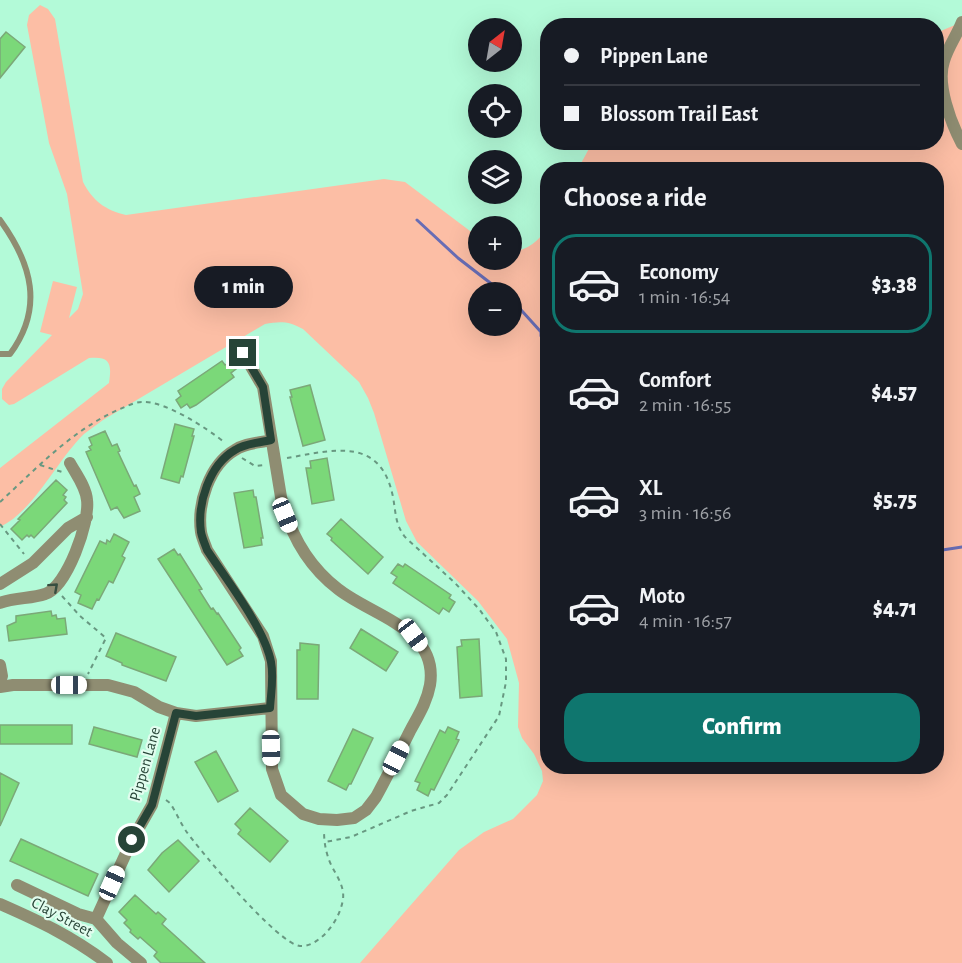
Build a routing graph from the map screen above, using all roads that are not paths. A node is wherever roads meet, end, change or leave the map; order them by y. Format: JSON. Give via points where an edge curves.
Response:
{"nodes":[{"id":1,"x":962,"y":22,"type":"edge"},
{"id":2,"x":944,"y":60,"type":"edge"},
{"id":3,"x":944,"y":88,"type":"edge"},
{"id":4,"x":962,"y":144,"type":"edge"},
{"id":5,"x":0,"y":220,"type":"edge"},
{"id":6,"x":243,"y":353,"type":"dead end"},
{"id":7,"x":0,"y":354,"type":"edge"},
{"id":8,"x":271,"y":440,"type":"junction"},
{"id":9,"x":70,"y":463,"type":"dead end"},
{"id":10,"x":87,"y":517,"type":"junction"},
{"id":11,"x":0,"y":584,"type":"edge"},
{"id":12,"x":0,"y":603,"type":"edge"},
{"id":13,"x":0,"y":665,"type":"edge"},
{"id":14,"x":0,"y":681,"type":"edge"},
{"id":15,"x":0,"y":687,"type":"edge"},
{"id":16,"x":270,"y":708,"type":"junction"},
{"id":17,"x":176,"y":713,"type":"junction"},
{"id":18,"x":17,"y":885,"type":"dead end"},
{"id":19,"x":0,"y":904,"type":"edge"},
{"id":20,"x":96,"y":919,"type":"junction"},
{"id":21,"x":107,"y":963,"type":"edge"},
{"id":22,"x":141,"y":963,"type":"edge"}],
"edges":[{"from":1,"to":2,"type":"street"},
{"from":3,"to":4,"type":"street","via":[[948,112]]},
{"from":5,"to":7,"type":"lane","via":[[28,270],[31,293],[22,338],[10,354]]},
{"from":6,"to":8,"type":"street","via":[[263,387]]},
{"from":8,"to":16,"type":"street","via":[[241,446],[224,458],[213,471],[200,512],[201,534],[207,550],[263,636],[273,680]]},
{"from":8,"to":16,"type":"street","via":[[285,515],[308,559],[338,590],[413,635],[430,665],[430,683],[425,701],[376,797],[354,818],[325,819],[303,814],[281,795],[272,769]]},
{"from":9,"to":10,"type":"street","via":[[87,499]]},
{"from":10,"to":11,"type":"street","via":[[68,528],[33,563]]},
{"from":12,"to":10,"type":"street","one_way":true,"via":[[46,594],[55,588],[82,537]]},
{"from":13,"to":14,"type":"street"},
{"from":15,"to":17,"type":"street","via":[[108,685],[134,692]]},
{"from":16,"to":17,"type":"street","via":[[196,716]]},
{"from":17,"to":20,"type":"street","name":"Pippen Lane","via":[[156,795]]},
{"from":18,"to":20,"type":"street"},
{"from":19,"to":21,"type":"street","name":"Clay Street","via":[[56,929]]},
{"from":20,"to":22,"type":"street"}]}
